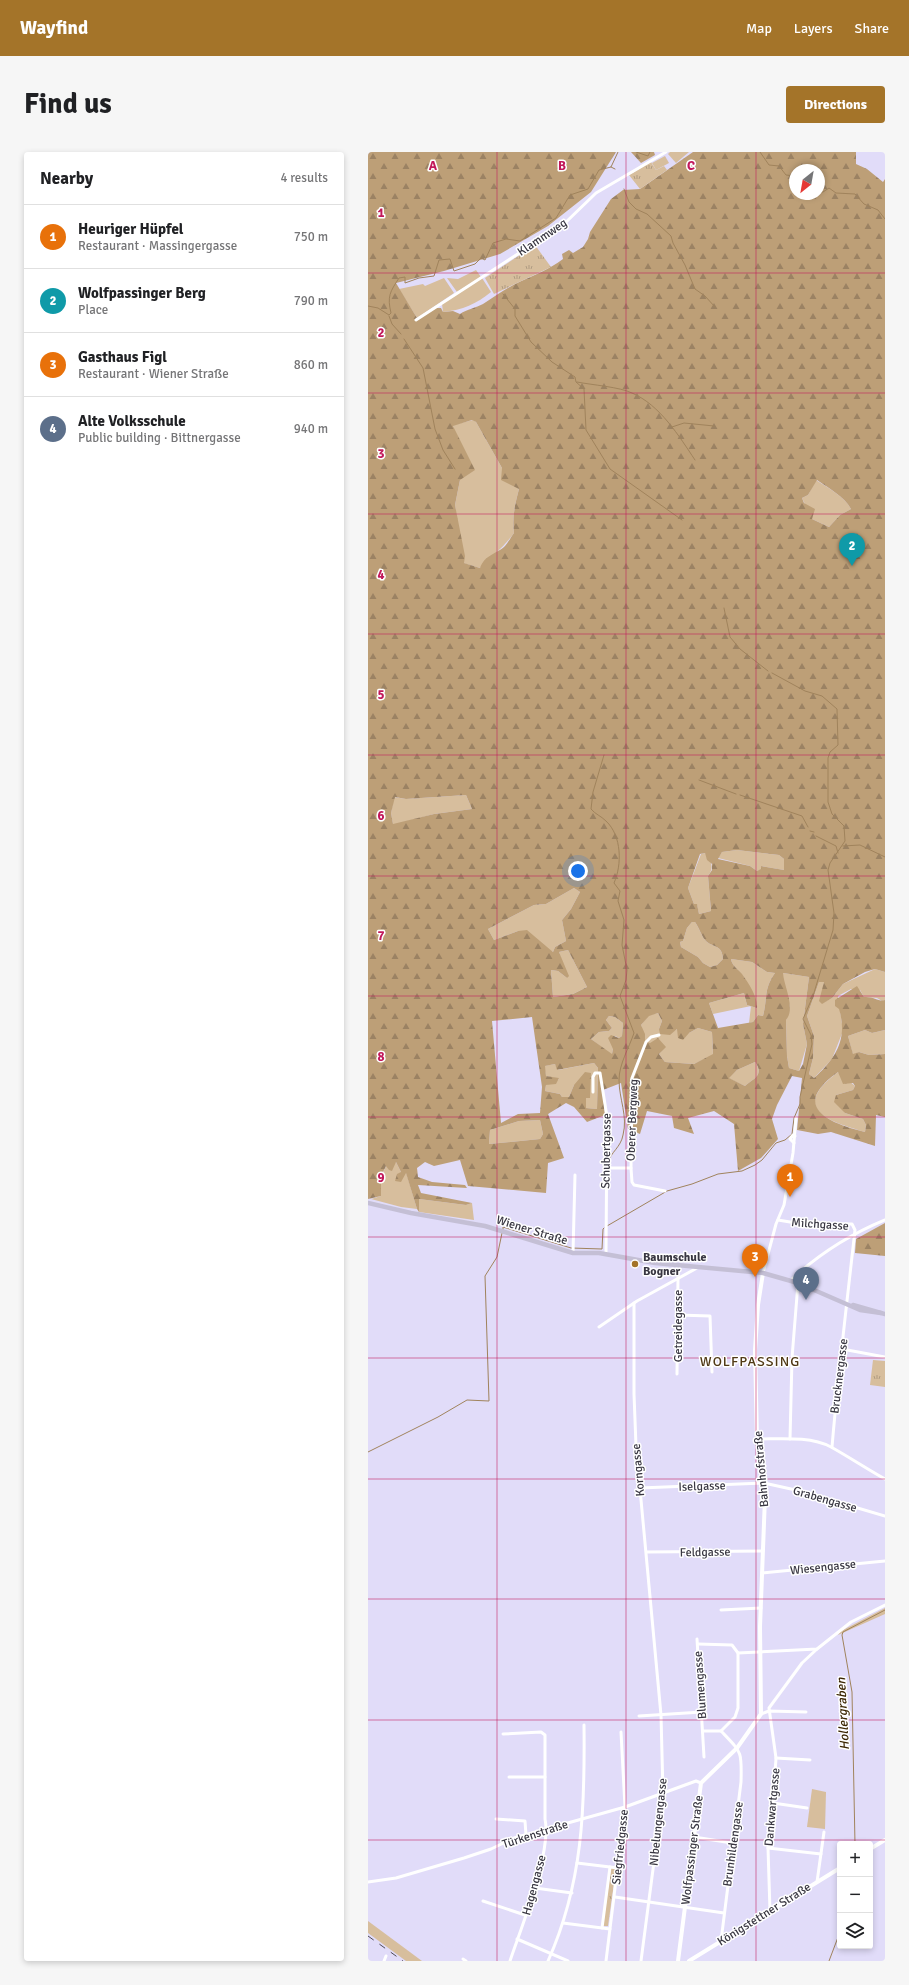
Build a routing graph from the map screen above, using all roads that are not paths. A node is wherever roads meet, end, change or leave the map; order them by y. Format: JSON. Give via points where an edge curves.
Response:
{"nodes":[{"id":1,"x":666,"y":152,"type":"edge"},
{"id":2,"x":416,"y":320,"type":"dead end"},
{"id":3,"x":659,"y":1034,"type":"dead end"},
{"id":4,"x":593,"y":1092,"type":"dead end"},
{"id":5,"x":796,"y":1118,"type":"dead end"},
{"id":6,"x":607,"y":1168,"type":"junction"},
{"id":7,"x":631,"y":1168,"type":"junction"},
{"id":8,"x":575,"y":1175,"type":"dead end"},
{"id":9,"x":665,"y":1191,"type":"dead end"},
{"id":10,"x":368,"y":1203,"type":"edge"},
{"id":11,"x":778,"y":1220,"type":"junction"},
{"id":12,"x":885,"y":1220,"type":"edge"},
{"id":13,"x":855,"y":1234,"type":"junction"},
{"id":14,"x":573,"y":1250,"type":"junction"},
{"id":15,"x":606,"y":1253,"type":"junction"},
{"id":16,"x":698,"y":1267,"type":"junction"},
{"id":17,"x":763,"y":1273,"type":"junction"},
{"id":18,"x":678,"y":1278,"type":"junction"},
{"id":19,"x":791,"y":1280,"type":"junction"},
{"id":20,"x":798,"y":1283,"type":"junction"},
{"id":21,"x":634,"y":1303,"type":"junction"},
{"id":22,"x":848,"y":1304,"type":"junction"},
{"id":23,"x":883,"y":1314,"type":"edge"},
{"id":24,"x":678,"y":1315,"type":"junction"},
{"id":25,"x":600,"y":1327,"type":"dead end"},
{"id":26,"x":842,"y":1349,"type":"junction"},
{"id":27,"x":885,"y":1357,"type":"edge"},
{"id":28,"x":712,"y":1372,"type":"dead end"},
{"id":29,"x":678,"y":1374,"type":"dead end"},
{"id":30,"x":790,"y":1438,"type":"junction"},
{"id":31,"x":757,"y":1439,"type":"junction"},
{"id":32,"x":832,"y":1447,"type":"junction"},
{"id":33,"x":885,"y":1479,"type":"edge"},
{"id":34,"x":764,"y":1483,"type":"junction"},
{"id":35,"x":640,"y":1488,"type":"junction"},
{"id":36,"x":885,"y":1516,"type":"edge"},
{"id":37,"x":763,"y":1551,"type":"junction"},
{"id":38,"x":646,"y":1552,"type":"junction"},
{"id":39,"x":885,"y":1561,"type":"edge"},
{"id":40,"x":762,"y":1573,"type":"junction"},
{"id":41,"x":885,"y":1605,"type":"edge"},
{"id":42,"x":761,"y":1608,"type":"junction"},
{"id":43,"x":721,"y":1610,"type":"dead end"},
{"id":44,"x":654,"y":1636,"type":"joint"},
{"id":45,"x":697,"y":1639,"type":"dead end"},
{"id":46,"x":698,"y":1644,"type":"junction"},
{"id":47,"x":817,"y":1649,"type":"junction"},
{"id":48,"x":738,"y":1652,"type":"junction"},
{"id":49,"x":761,"y":1652,"type":"junction"},
{"id":50,"x":769,"y":1711,"type":"junction"},
{"id":51,"x":702,"y":1712,"type":"junction"},
{"id":52,"x":806,"y":1712,"type":"dead end"},
{"id":53,"x":761,"y":1714,"type":"junction"},
{"id":54,"x":662,"y":1715,"type":"junction"},
{"id":55,"x":639,"y":1716,"type":"dead end"},
{"id":56,"x":584,"y":1725,"type":"dead end"},
{"id":57,"x":703,"y":1731,"type":"junction"},
{"id":58,"x":721,"y":1731,"type":"junction"},
{"id":59,"x":620,"y":1732,"type":"dead end"},
{"id":60,"x":503,"y":1734,"type":"dead end"},
{"id":61,"x":737,"y":1748,"type":"junction"},
{"id":62,"x":704,"y":1757,"type":"dead end"},
{"id":63,"x":776,"y":1758,"type":"junction"},
{"id":64,"x":810,"y":1760,"type":"dead end"},
{"id":65,"x":509,"y":1776,"type":"dead end"},
{"id":66,"x":545,"y":1777,"type":"junction"},
{"id":67,"x":701,"y":1784,"type":"junction"},
{"id":68,"x":664,"y":1792,"type":"junction"},
{"id":69,"x":773,"y":1803,"type":"junction"},
{"id":70,"x":625,"y":1807,"type":"junction"},
{"id":71,"x":807,"y":1808,"type":"dead end"},
{"id":72,"x":496,"y":1818,"type":"dead end"},
{"id":73,"x":582,"y":1819,"type":"junction"},
{"id":74,"x":547,"y":1828,"type":"junction"},
{"id":75,"x":824,"y":1832,"type":"dead end"},
{"id":76,"x":526,"y":1835,"type":"junction"},
{"id":77,"x":694,"y":1838,"type":"junction"},
{"id":78,"x":885,"y":1840,"type":"edge"},
{"id":79,"x":732,"y":1843,"type":"junction"},
{"id":80,"x":873,"y":1847,"type":"edge"},
{"id":81,"x":768,"y":1848,"type":"junction"},
{"id":82,"x":821,"y":1854,"type":"junction"},
{"id":83,"x":577,"y":1863,"type":"junction"},
{"id":84,"x":610,"y":1867,"type":"junction"},
{"id":85,"x":618,"y":1868,"type":"junction"},
{"id":86,"x":837,"y":1870,"type":"edge"},
{"id":87,"x":368,"y":1882,"type":"edge"},
{"id":88,"x":817,"y":1882,"type":"junction"},
{"id":89,"x":535,"y":1888,"type":"junction"},
{"id":90,"x":572,"y":1893,"type":"junction"},
{"id":91,"x":615,"y":1897,"type":"junction"},
{"id":92,"x":482,"y":1901,"type":"dead end"},
{"id":93,"x":649,"y":1902,"type":"junction"},
{"id":94,"x":685,"y":1908,"type":"junction"},
{"id":95,"x":770,"y":1911,"type":"junction"},
{"id":96,"x":724,"y":1913,"type":"junction"},
{"id":97,"x":526,"y":1916,"type":"junction"},
{"id":98,"x":563,"y":1923,"type":"junction"},
{"id":99,"x":602,"y":1928,"type":"junction"},
{"id":100,"x":610,"y":1929,"type":"junction"},
{"id":101,"x":517,"y":1939,"type":"junction"},
{"id":102,"x":721,"y":1941,"type":"junction"},
{"id":103,"x":552,"y":1954,"type":"junction"},
{"id":104,"x":386,"y":1956,"type":"dead end"},
{"id":105,"x":384,"y":1961,"type":"edge"},
{"id":106,"x":510,"y":1961,"type":"edge"},
{"id":107,"x":548,"y":1961,"type":"edge"},
{"id":108,"x":568,"y":1961,"type":"edge"},
{"id":109,"x":606,"y":1961,"type":"edge"},
{"id":110,"x":641,"y":1961,"type":"edge"},
{"id":111,"x":678,"y":1961,"type":"edge"},
{"id":112,"x":689,"y":1961,"type":"edge"}],
"edges":[{"from":1,"to":2,"type":"street","name":"Klammweg","via":[[596,193],[564,224]]},
{"from":3,"to":7,"type":"street","name":"Oberer Bergweg","via":[[646,1042],[632,1078]]},
{"from":4,"to":6,"type":"street","name":"Schubertgasse","via":[[593,1077],[595,1073],[600,1073],[608,1118]]},
{"from":5,"to":11,"type":"street","via":[[784,1205]]},
{"from":6,"to":7,"type":"street"},
{"from":6,"to":15,"type":"street","name":"Schubertgasse"},
{"from":7,"to":9,"type":"street","name":"Oberer Bergweg","via":[[634,1185]]},
{"from":8,"to":14,"type":"street"},
{"from":10,"to":14,"type":"main road","name":"Wiener Straße","via":[[477,1224]]},
{"from":11,"to":13,"type":"street","name":"Milchgasse","via":[[802,1224],[852,1224],[856,1230]]},
{"from":11,"to":17,"type":"street"},
{"from":12,"to":13,"type":"street"},
{"from":13,"to":19,"type":"street","via":[[806,1266]]},
{"from":13,"to":22,"type":"street","name":"Brucknergasse"},
{"from":14,"to":15,"type":"main road","name":"Wiener Straße"},
{"from":15,"to":16,"type":"main road","name":"Wiener Straße","via":[[654,1263]]},
{"from":16,"to":17,"type":"main road","name":"Wiener Straße"},
{"from":16,"to":18,"type":"street"},
{"from":17,"to":19,"type":"main road","name":"Wiener Straße"},
{"from":17,"to":31,"type":"street","name":"Bahnhofstraße","via":[[755,1350]]},
{"from":18,"to":21,"type":"street"},
{"from":18,"to":24,"type":"street","name":"Getreidegasse"},
{"from":19,"to":20,"type":"main road","name":"Wiener Straße"},
{"from":20,"to":22,"type":"main road","name":"Wiener Straße"},
{"from":20,"to":30,"type":"street","via":[[792,1358]]},
{"from":21,"to":25,"type":"street"},
{"from":21,"to":35,"type":"street","name":"Korngasse","via":[[634,1394]]},
{"from":22,"to":23,"type":"main road","name":"Wiener Straße"},
{"from":22,"to":26,"type":"street","name":"Brucknergasse"},
{"from":24,"to":28,"type":"street","via":[[710,1316]]},
{"from":24,"to":29,"type":"street","name":"Getreidegasse"},
{"from":26,"to":27,"type":"street"},
{"from":26,"to":32,"type":"street","name":"Brucknergasse"},
{"from":30,"to":31,"type":"street"},
{"from":30,"to":32,"type":"street"},
{"from":31,"to":34,"type":"street","name":"Bahnhofstraße"},
{"from":32,"to":33,"type":"street"},
{"from":34,"to":35,"type":"street","name":"Iselgasse"},
{"from":34,"to":36,"type":"street","name":"Grabengasse"},
{"from":34,"to":37,"type":"street","name":"Bahnhofstraße"},
{"from":35,"to":38,"type":"street","name":"Korngasse"},
{"from":37,"to":38,"type":"street","name":"Feldgasse"},
{"from":37,"to":40,"type":"street","name":"Bahnhofstraße"},
{"from":38,"to":44,"type":"street","name":"Korngasse"},
{"from":39,"to":40,"type":"street","name":"Wiesengasse"},
{"from":40,"to":42,"type":"street","name":"Bahnhofstraße"},
{"from":41,"to":47,"type":"street","via":[[851,1622]]},
{"from":42,"to":43,"type":"street"},
{"from":42,"to":49,"type":"street","name":"Bahnhofstraße"},
{"from":44,"to":54,"type":"street","name":"Nibelungengasse"},
{"from":45,"to":46,"type":"street","name":"Blumengasse"},
{"from":46,"to":48,"type":"street","via":[[727,1644],[732,1645]]},
{"from":46,"to":51,"type":"street","name":"Blumengasse"},
{"from":47,"to":49,"type":"street"},
{"from":47,"to":50,"type":"street","via":[[802,1663]]},
{"from":48,"to":49,"type":"street"},
{"from":48,"to":58,"type":"street","via":[[738,1708],[735,1717]]},
{"from":49,"to":53,"type":"street","name":"Bahnhofstraße"},
{"from":50,"to":52,"type":"street"},
{"from":50,"to":53,"type":"street"},
{"from":50,"to":63,"type":"street","name":"Dankwartgasse"},
{"from":51,"to":54,"type":"street"},
{"from":51,"to":57,"type":"street","name":"Blumengasse"},
{"from":53,"to":61,"type":"street","name":"Wolfpassinger Straße"},
{"from":54,"to":55,"type":"street"},
{"from":54,"to":68,"type":"street","name":"Nibelungengasse"},
{"from":56,"to":73,"type":"street","via":[[585,1780]]},
{"from":57,"to":58,"type":"street"},
{"from":57,"to":62,"type":"street","name":"Blumengasse"},
{"from":58,"to":61,"type":"street"},
{"from":59,"to":70,"type":"street","name":"Siegfriedgasse"},
{"from":60,"to":66,"type":"street","name":"Hagengasse","via":[[541,1732],[545,1735]]},
{"from":61,"to":67,"type":"street","name":"Wolfpassinger Straße"},
{"from":61,"to":79,"type":"street","name":"Brunhildengasse","via":[[741,1758],[741,1782]]},
{"from":63,"to":64,"type":"street"},
{"from":63,"to":69,"type":"street","name":"Dankwartgasse"},
{"from":65,"to":66,"type":"street"},
{"from":66,"to":74,"type":"street","name":"Hagengasse"},
{"from":67,"to":68,"type":"street","name":"Türkenstraße","via":[[696,1782]]},
{"from":67,"to":77,"type":"street","name":"Wolfpassinger Straße"},
{"from":68,"to":70,"type":"street","name":"Türkenstraße"},
{"from":68,"to":93,"type":"street","name":"Nibelungengasse"},
{"from":69,"to":71,"type":"street"},
{"from":69,"to":81,"type":"street","name":"Dankwartgasse"},
{"from":70,"to":73,"type":"street","name":"Türkenstraße"},
{"from":70,"to":85,"type":"street","name":"Siegfriedgasse"},
{"from":72,"to":76,"type":"street","via":[[526,1820]]},
{"from":73,"to":74,"type":"street","name":"Türkenstraße"},
{"from":73,"to":83,"type":"street"},
{"from":74,"to":76,"type":"street","name":"Türkenstraße"},
{"from":74,"to":89,"type":"street","name":"Hagengasse"},
{"from":75,"to":82,"type":"street"},
{"from":76,"to":87,"type":"street","name":"Türkenstraße","via":[[464,1858],[401,1877]]},
{"from":77,"to":79,"type":"street"},
{"from":77,"to":94,"type":"street","name":"Wolfpassinger Straße"},
{"from":78,"to":80,"type":"street"},
{"from":79,"to":96,"type":"street","name":"Brunhildengasse"},
{"from":81,"to":82,"type":"street"},
{"from":81,"to":95,"type":"street","name":"Dankwartgasse"},
{"from":82,"to":88,"type":"street"},
{"from":83,"to":84,"type":"street"},
{"from":83,"to":90,"type":"street"},
{"from":84,"to":85,"type":"street"},
{"from":84,"to":99,"type":"street"},
{"from":85,"to":91,"type":"street","name":"Siegfriedgasse"},
{"from":86,"to":88,"type":"street","name":"Königstettner Straße"},
{"from":88,"to":95,"type":"street","name":"Königstettner Straße"},
{"from":89,"to":90,"type":"street"},
{"from":89,"to":97,"type":"street","name":"Hagengasse"},
{"from":90,"to":98,"type":"street"},
{"from":91,"to":93,"type":"street"},
{"from":91,"to":100,"type":"street","name":"Siegfriedgasse"},
{"from":92,"to":97,"type":"street"},
{"from":93,"to":94,"type":"street"},
{"from":93,"to":110,"type":"street","name":"Nibelungengasse"},
{"from":94,"to":96,"type":"street"},
{"from":94,"to":111,"type":"street","name":"Wolfpassinger Straße"},
{"from":95,"to":102,"type":"street","name":"Königstettner Straße"},
{"from":96,"to":102,"type":"street","name":"Brunhildengasse"},
{"from":97,"to":101,"type":"street","name":"Hagengasse"},
{"from":98,"to":99,"type":"street"},
{"from":98,"to":103,"type":"street"},
{"from":99,"to":100,"type":"street"},
{"from":100,"to":109,"type":"street","name":"Siegfriedgasse"},
{"from":101,"to":103,"type":"street"},
{"from":101,"to":106,"type":"street","name":"Hagengasse"},
{"from":102,"to":112,"type":"street","name":"Königstettner Straße"},
{"from":103,"to":107,"type":"street"},
{"from":103,"to":108,"type":"street"},
{"from":104,"to":105,"type":"street"}]}
